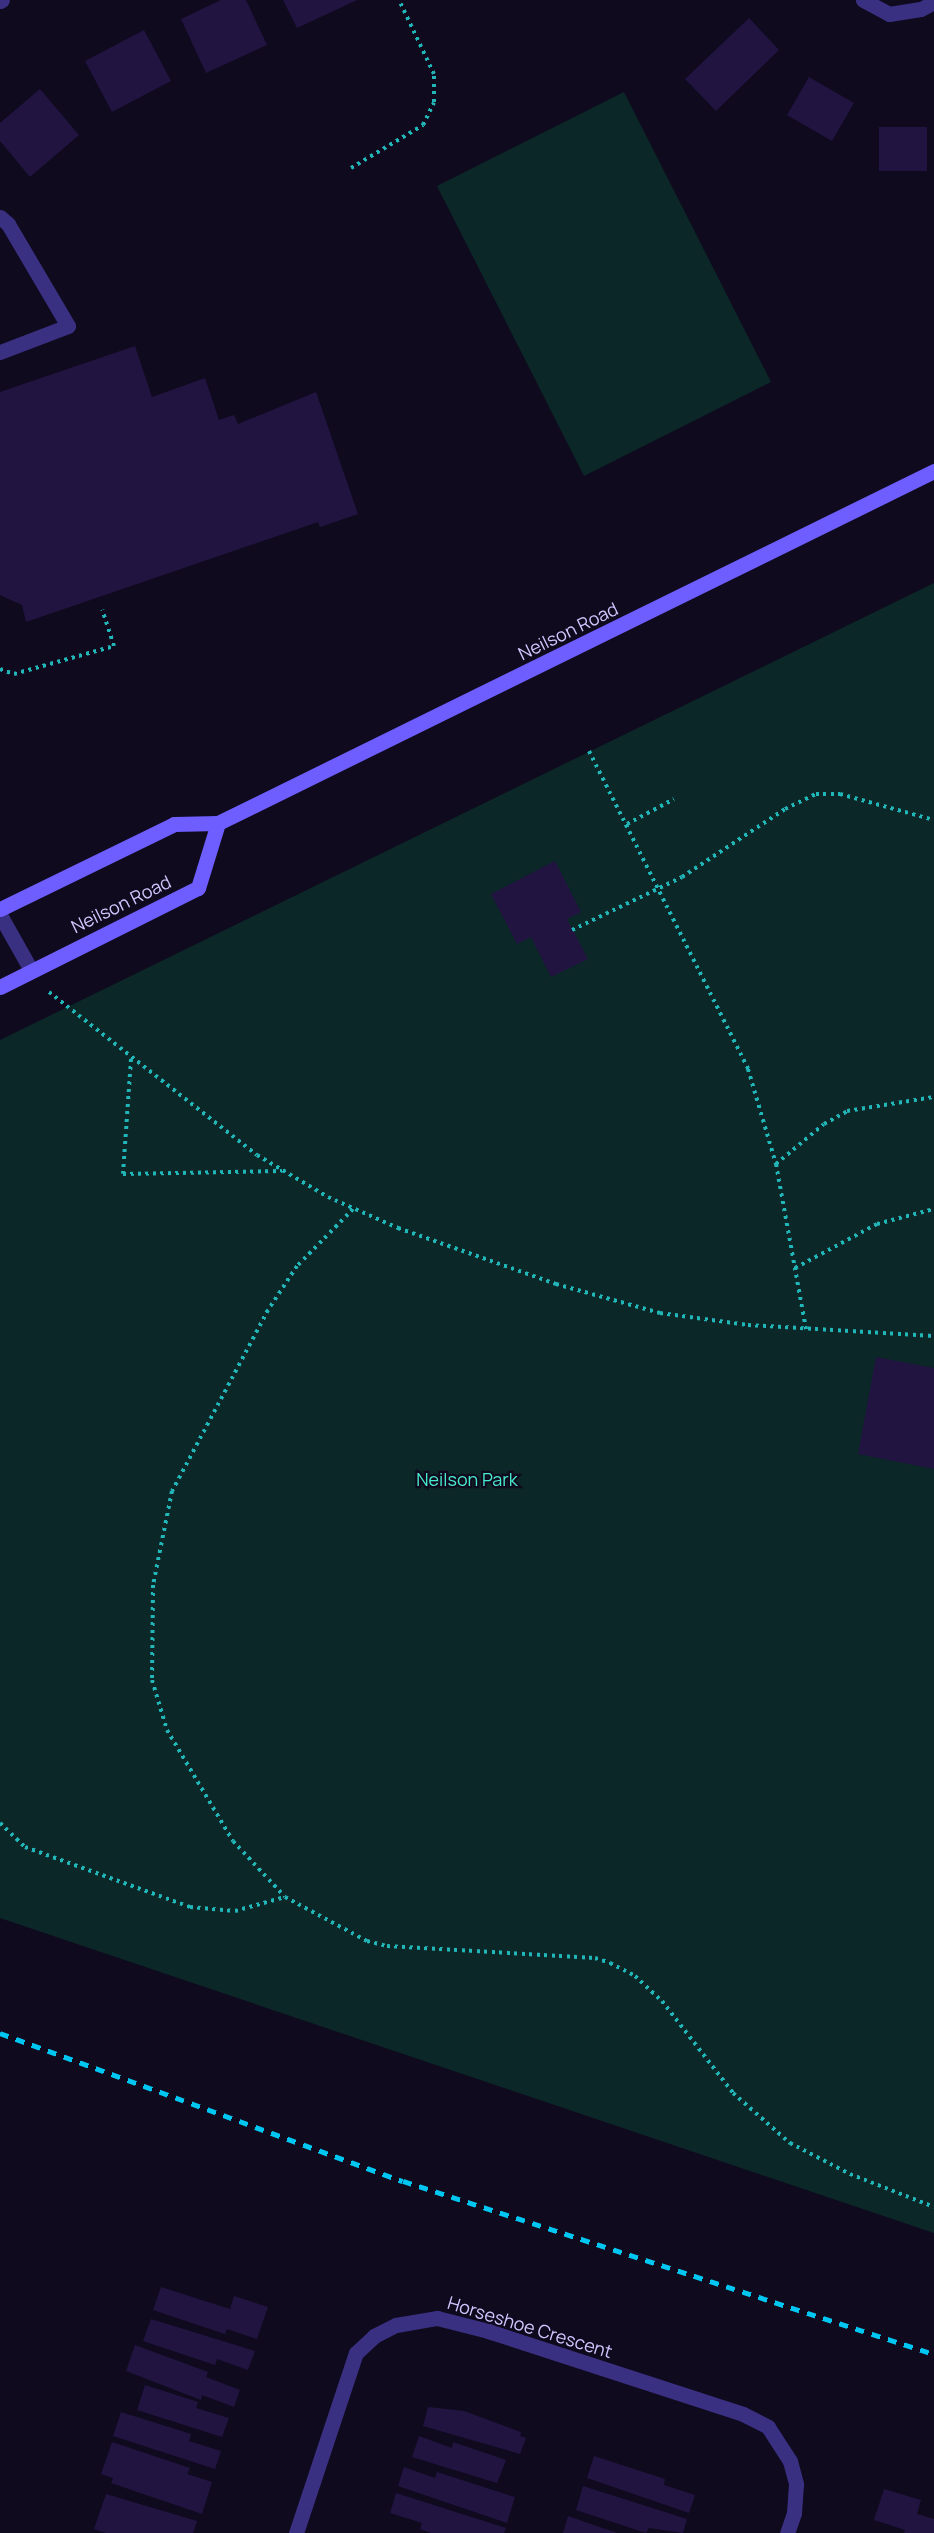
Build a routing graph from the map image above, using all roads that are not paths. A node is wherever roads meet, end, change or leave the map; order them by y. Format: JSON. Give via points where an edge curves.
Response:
{"nodes":[{"id":1,"x":863,"y":0,"type":"edge"},
{"id":2,"x":934,"y":2,"type":"edge"},
{"id":3,"x":0,"y":217,"type":"edge"},
{"id":4,"x":0,"y":352,"type":"edge"},
{"id":5,"x":934,"y":471,"type":"edge"},
{"id":6,"x":218,"y":823,"type":"junction"},
{"id":7,"x":0,"y":909,"type":"edge"},
{"id":8,"x":0,"y":915,"type":"edge"},
{"id":9,"x":31,"y":970,"type":"junction"},
{"id":10,"x":0,"y":987,"type":"edge"},
{"id":11,"x":296,"y":2533,"type":"edge"},
{"id":12,"x":788,"y":2533,"type":"edge"}],
"edges":[{"from":1,"to":2,"type":"street","via":[[889,14],[921,9]]},
{"from":3,"to":4,"type":"street","via":[[8,224],[68,326]]},
{"from":5,"to":6,"type":"main road","name":"Neilson Road"},
{"from":6,"to":7,"type":"main road","name":"Neilson Road","via":[[174,824]]},
{"from":6,"to":9,"type":"main road","name":"Neilson Road","via":[[200,887]]},
{"from":8,"to":9,"type":"street"},
{"from":9,"to":10,"type":"main road","name":"Neilson Road"},
{"from":11,"to":12,"type":"street","name":"Horseshoe Crescent","via":[[356,2353],[374,2336],[396,2325],[437,2318],[742,2414],[768,2427],[790,2461],[796,2484]]}]}
